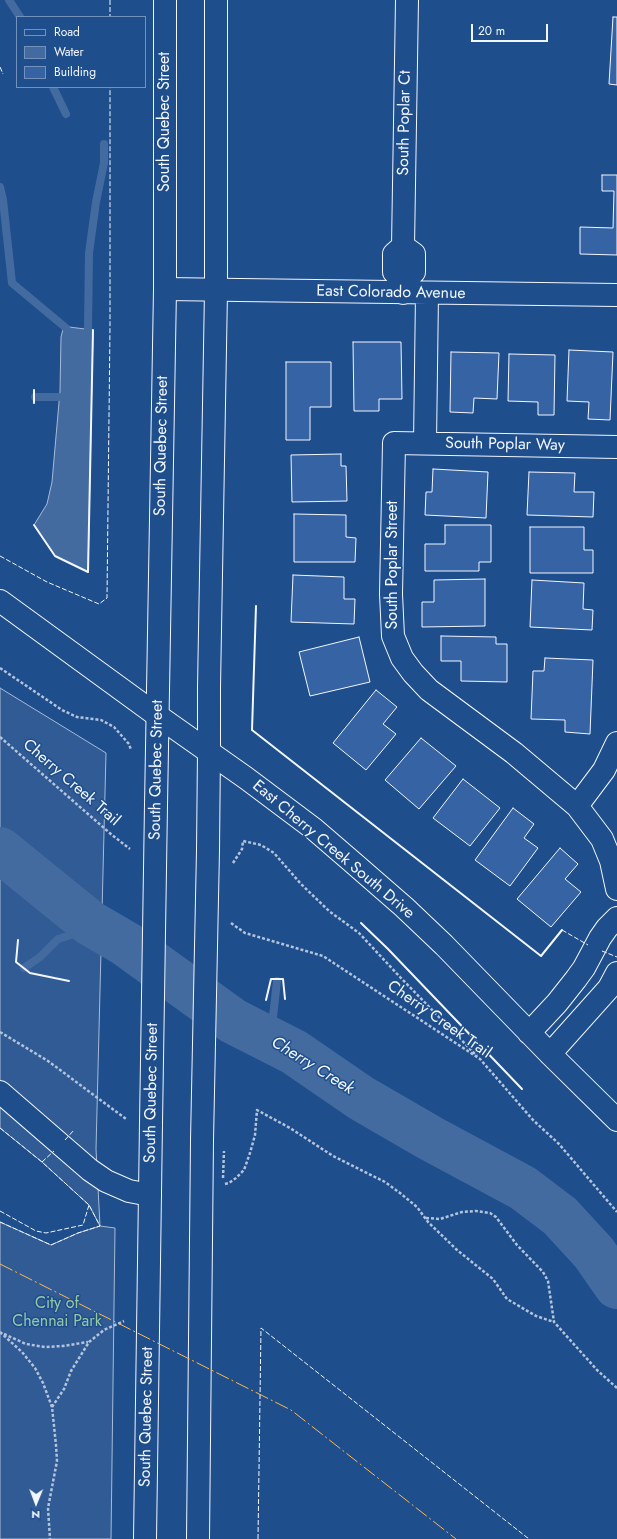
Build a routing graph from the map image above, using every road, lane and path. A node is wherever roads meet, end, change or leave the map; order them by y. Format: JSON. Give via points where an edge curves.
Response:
{"nodes":[{"id":1,"x":165,"y":0,"type":"edge"},
{"id":2,"x":216,"y":0,"type":"edge"},
{"id":3,"x":407,"y":0,"type":"edge"},
{"id":4,"x":403,"y":287,"type":"junction"},
{"id":5,"x":165,"y":289,"type":"junction"},
{"id":6,"x":216,"y":291,"type":"junction"},
{"id":7,"x":427,"y":294,"type":"junction"},
{"id":8,"x":617,"y":296,"type":"edge"},
{"id":9,"x":394,"y":443,"type":"joint"},
{"id":10,"x":424,"y":443,"type":"junction"},
{"id":11,"x":617,"y":447,"type":"edge"},
{"id":12,"x":0,"y":601,"type":"edge"},
{"id":13,"x":0,"y":668,"type":"edge"},
{"id":14,"x":158,"y":716,"type":"junction"},
{"id":15,"x":0,"y":737,"type":"edge"},
{"id":16,"x":617,"y":743,"type":"edge"},
{"id":17,"x":130,"y":744,"type":"dead end"},
{"id":18,"x":209,"y":751,"type":"junction"},
{"id":19,"x":577,"y":806,"type":"junction"},
{"id":20,"x":127,"y":846,"type":"dead end"},
{"id":21,"x":232,"y":865,"type":"dead end"},
{"id":22,"x":617,"y":889,"type":"edge"},
{"id":23,"x":617,"y":918,"type":"edge"},
{"id":24,"x":245,"y":933,"type":"dead end"},
{"id":25,"x":584,"y":968,"type":"junction"},
{"id":26,"x":614,"y":979,"type":"edge"},
{"id":27,"x":0,"y":1032,"type":"edge"},
{"id":28,"x":529,"y":1033,"type":"junction"},
{"id":29,"x":550,"y":1054,"type":"junction"},
{"id":30,"x":480,"y":1059,"type":"junction"},
{"id":31,"x":0,"y":1092,"type":"edge"},
{"id":32,"x":617,"y":1120,"type":"edge"},
{"id":33,"x":141,"y":1122,"type":"junction"},
{"id":34,"x":223,"y":1184,"type":"dead end"},
{"id":35,"x":150,"y":1195,"type":"junction"},
{"id":36,"x":617,"y":1212,"type":"edge"},
{"id":37,"x":426,"y":1218,"type":"junction"},
{"id":38,"x":127,"y":1319,"type":"dead end"},
{"id":39,"x":554,"y":1322,"type":"junction"},
{"id":40,"x":0,"y":1332,"type":"edge"},
{"id":41,"x":89,"y":1342,"type":"junction"},
{"id":42,"x":617,"y":1388,"type":"edge"},
{"id":43,"x":52,"y":1408,"type":"junction"},
{"id":44,"x":50,"y":1539,"type":"edge"},
{"id":45,"x":145,"y":1539,"type":"edge"},
{"id":46,"x":198,"y":1539,"type":"edge"}],
"edges":[{"from":1,"to":5,"type":"main road","name":"South Quebec Street"},
{"from":2,"to":6,"type":"main road"},
{"from":3,"to":4,"type":"main road","name":"South Poplar Ct","via":[[403,246],[394,254],[394,272]]},
{"from":4,"to":6,"type":"main road","name":"East Colorado Avenue"},
{"from":4,"to":7,"type":"main road","name":"East Colorado Avenue"},
{"from":5,"to":6,"type":"main road","name":"East Colorado Avenue"},
{"from":5,"to":14,"type":"main road","name":"South Quebec Street"},
{"from":6,"to":18,"type":"main road"},
{"from":7,"to":8,"type":"main road","name":"East Colorado Avenue"},
{"from":7,"to":10,"type":"main road"},
{"from":9,"to":10,"type":"main road","name":"South Poplar Way"},
{"from":9,"to":19,"type":"main road","name":"South Poplar Street","via":[[391,618],[393,636],[406,665],[422,683],[514,753]]},
{"from":10,"to":11,"type":"main road","name":"South Poplar Way"},
{"from":12,"to":14,"type":"main road","name":"East Cherry Creek South Drive"},
{"from":13,"to":17,"type":"path","via":[[62,710],[76,717],[101,720],[114,727]]},
{"from":14,"to":18,"type":"main road","name":"East Cherry Creek South Drive"},
{"from":14,"to":33,"type":"main road","name":"South Quebec Street","bridge":true},
{"from":15,"to":20,"type":"path","name":"Cherry Creek Trail","via":[[112,836]]},
{"from":16,"to":19,"type":"main road","via":[[604,770]]},
{"from":18,"to":28,"type":"main road","name":"East Cherry Creek South Drive","via":[[314,829],[379,884],[444,945]]},
{"from":18,"to":46,"type":"main road","bridge":true},
{"from":19,"to":22,"type":"main road","via":[[602,839],[611,861]]},
{"from":21,"to":30,"type":"path","via":[[244,841],[261,845],[274,853],[301,884],[359,933]]},
{"from":23,"to":25,"type":"main road","via":[[600,938]]},
{"from":24,"to":30,"type":"path","name":"Cherry Creek Trail","via":[[323,956]]},
{"from":25,"to":26,"type":"main road"},
{"from":25,"to":28,"type":"main road"},
{"from":26,"to":29,"type":"main road","via":[[593,1007]]},
{"from":27,"to":33,"type":"path","via":[[48,1060],[110,1108]]},
{"from":28,"to":29,"type":"main road","name":"East Cherry Creek South Drive"},
{"from":29,"to":32,"type":"main road","name":"East Cherry Creek South Drive"},
{"from":30,"to":36,"type":"path","name":"Cherry Creek Trail","via":[[533,1120],[559,1144]]},
{"from":31,"to":35,"type":"main road","via":[[106,1181],[129,1191]]},
{"from":33,"to":35,"type":"main road","name":"South Quebec Street"},
{"from":34,"to":37,"type":"path","via":[[229,1183],[244,1170],[255,1134],[257,1110],[333,1156],[385,1182],[400,1192]]},
{"from":35,"to":45,"type":"main road","name":"South Quebec Street"},
{"from":37,"to":39,"type":"path","via":[[457,1250],[493,1279],[506,1298],[536,1316]]},
{"from":37,"to":39,"type":"path","via":[[440,1219],[462,1212],[476,1211],[490,1213],[496,1217],[548,1281]]},
{"from":38,"to":41,"type":"path","via":[[104,1330]]},
{"from":39,"to":42,"type":"path","via":[[597,1370]]},
{"from":40,"to":41,"type":"path","via":[[26,1344],[45,1347]]},
{"from":40,"to":43,"type":"path","via":[[22,1352],[34,1368]]},
{"from":41,"to":43,"type":"path"},
{"from":43,"to":44,"type":"path","via":[[57,1461],[48,1508]]}]}
